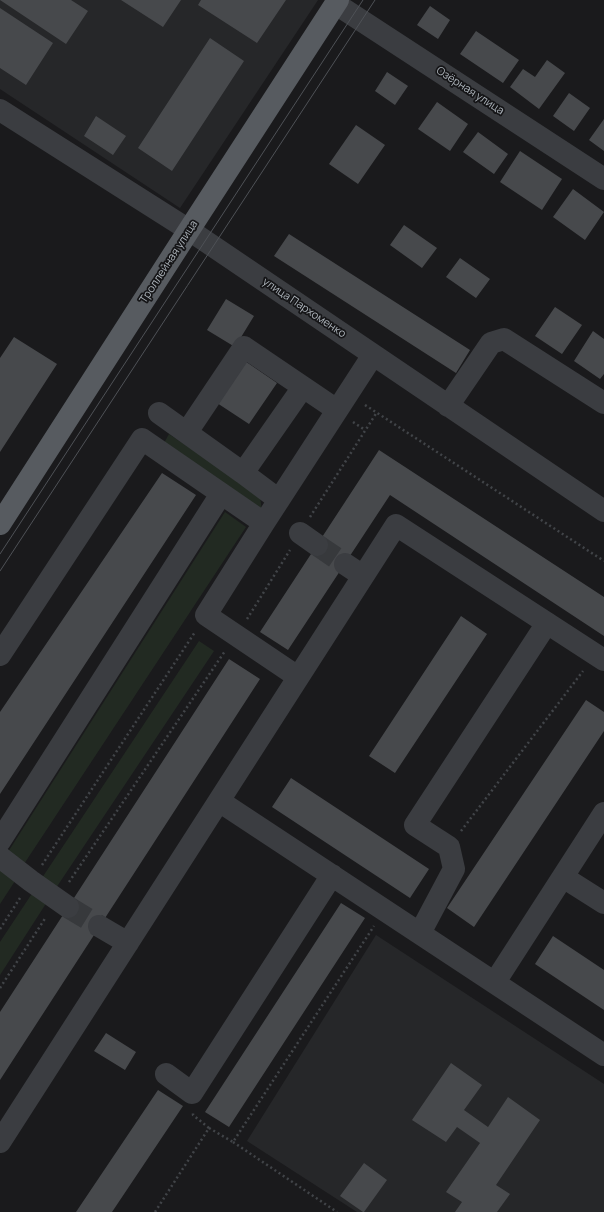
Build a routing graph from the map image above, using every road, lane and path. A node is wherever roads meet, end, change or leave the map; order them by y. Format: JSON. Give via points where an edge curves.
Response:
{"nodes":[{"id":1,"x":337,"y":2,"type":"edge"},
{"id":2,"x":0,"y":110,"type":"edge"},
{"id":3,"x":604,"y":179,"type":"edge"},
{"id":4,"x":189,"y":230,"type":"junction"},
{"id":5,"x":373,"y":355,"type":"junction"},
{"id":6,"x":303,"y":387,"type":"junction"},
{"id":7,"x":342,"y":402,"type":"junction"},
{"id":8,"x":604,"y":403,"type":"edge"},
{"id":9,"x":448,"y":406,"type":"junction"},
{"id":10,"x":376,"y":412,"type":"junction"},
{"id":11,"x":159,"y":413,"type":"dead end"},
{"id":12,"x":187,"y":432,"type":"junction"},
{"id":13,"x":243,"y":473,"type":"junction"},
{"id":14,"x":221,"y":494,"type":"junction"},
{"id":15,"x":279,"y":500,"type":"junction"},
{"id":16,"x":604,"y":511,"type":"edge"},
{"id":17,"x":264,"y":523,"type":"junction"},
{"id":18,"x":0,"y":524,"type":"edge"},
{"id":19,"x":604,"y":561,"type":"edge"},
{"id":20,"x":345,"y":564,"type":"tunnel mouth"},
{"id":21,"x":363,"y":576,"type":"junction"},
{"id":22,"x":206,"y":615,"type":"junction"},
{"id":23,"x":547,"y":623,"type":"junction"},
{"id":24,"x":236,"y":635,"type":"junction"},
{"id":25,"x":0,"y":655,"type":"edge"},
{"id":26,"x":600,"y":657,"type":"edge"},
{"id":27,"x":298,"y":677,"type":"junction"},
{"id":28,"x":219,"y":801,"type":"junction"},
{"id":29,"x":604,"y":813,"type":"edge"},
{"id":30,"x":0,"y":841,"type":"edge"},
{"id":31,"x":449,"y":847,"type":"junction"},
{"id":32,"x":0,"y":857,"type":"edge"},
{"id":33,"x":332,"y":875,"type":"junction"},
{"id":34,"x":563,"y":877,"type":"junction"},
{"id":35,"x":31,"y":881,"type":"junction"},
{"id":36,"x":63,"y":903,"type":"junction"},
{"id":37,"x":604,"y":903,"type":"edge"},
{"id":38,"x":385,"y":910,"type":"junction"},
{"id":39,"x":99,"y":926,"type":"tunnel mouth"},
{"id":40,"x":0,"y":929,"type":"edge"},
{"id":41,"x":420,"y":933,"type":"junction"},
{"id":42,"x":128,"y":943,"type":"junction"},
{"id":43,"x":495,"y":982,"type":"junction"},
{"id":44,"x":0,"y":988,"type":"edge"},
{"id":45,"x":604,"y":1055,"type":"edge"},
{"id":46,"x":166,"y":1074,"type":"dead end"},
{"id":47,"x":192,"y":1093,"type":"junction"},
{"id":48,"x":209,"y":1128,"type":"junction"},
{"id":49,"x":0,"y":1142,"type":"edge"},
{"id":50,"x":233,"y":1142,"type":"junction"},
{"id":51,"x":155,"y":1212,"type":"edge"},
{"id":52,"x":337,"y":1212,"type":"edge"}],
"edges":[{"from":1,"to":3,"type":"street","name":"Озёрная улица"},
{"from":1,"to":4,"type":"main road","name":"Троллейная улица"},
{"from":2,"to":4,"type":"street","name":"улица Пархоменко"},
{"from":4,"to":5,"type":"street","name":"улица Пархоменко"},
{"from":4,"to":18,"type":"main road","name":"Троллейная улица"},
{"from":5,"to":7,"type":"street"},
{"from":5,"to":9,"type":"street","name":"улица Пархоменко"},
{"from":6,"to":7,"type":"street"},
{"from":6,"to":12,"type":"street","via":[[244,346]]},
{"from":6,"to":13,"type":"street"},
{"from":7,"to":10,"type":"path"},
{"from":7,"to":15,"type":"street"},
{"from":8,"to":9,"type":"street","via":[[504,339],[491,343]]},
{"from":9,"to":16,"type":"street","name":"улица Пархоменко"},
{"from":10,"to":19,"type":"path"},
{"from":10,"to":24,"type":"path","via":[[308,539]]},
{"from":11,"to":12,"type":"street"},
{"from":12,"to":13,"type":"street"},
{"from":13,"to":15,"type":"street"},
{"from":14,"to":17,"type":"street"},
{"from":14,"to":25,"type":"street","via":[[142,439]]},
{"from":14,"to":30,"type":"street"},
{"from":15,"to":17,"type":"street"},
{"from":17,"to":22,"type":"street"},
{"from":20,"to":21,"type":"street"},
{"from":21,"to":23,"type":"street","via":[[396,526]]},
{"from":21,"to":27,"type":"street"},
{"from":22,"to":24,"type":"street"},
{"from":22,"to":35,"type":"path"},
{"from":23,"to":26,"type":"street"},
{"from":23,"to":31,"type":"street","via":[[415,825]]},
{"from":24,"to":27,"type":"street"},
{"from":24,"to":36,"type":"path"},
{"from":26,"to":31,"type":"path"},
{"from":27,"to":28,"type":"street"},
{"from":28,"to":33,"type":"street"},
{"from":28,"to":42,"type":"street"},
{"from":29,"to":34,"type":"street"},
{"from":31,"to":41,"type":"street","via":[[454,869]]},
{"from":32,"to":35,"type":"street"},
{"from":33,"to":38,"type":"street"},
{"from":33,"to":47,"type":"street"},
{"from":34,"to":37,"type":"street"},
{"from":34,"to":43,"type":"street"},
{"from":35,"to":36,"type":"street"},
{"from":35,"to":40,"type":"path"},
{"from":36,"to":44,"type":"path"},
{"from":38,"to":41,"type":"street"},
{"from":38,"to":50,"type":"path"},
{"from":39,"to":42,"type":"street"},
{"from":41,"to":43,"type":"street"},
{"from":42,"to":49,"type":"street"},
{"from":43,"to":45,"type":"street"},
{"from":46,"to":47,"type":"street"},
{"from":47,"to":48,"type":"path","via":[[193,1115]]},
{"from":48,"to":50,"type":"path"},
{"from":48,"to":51,"type":"path"},
{"from":50,"to":52,"type":"path"}]}
